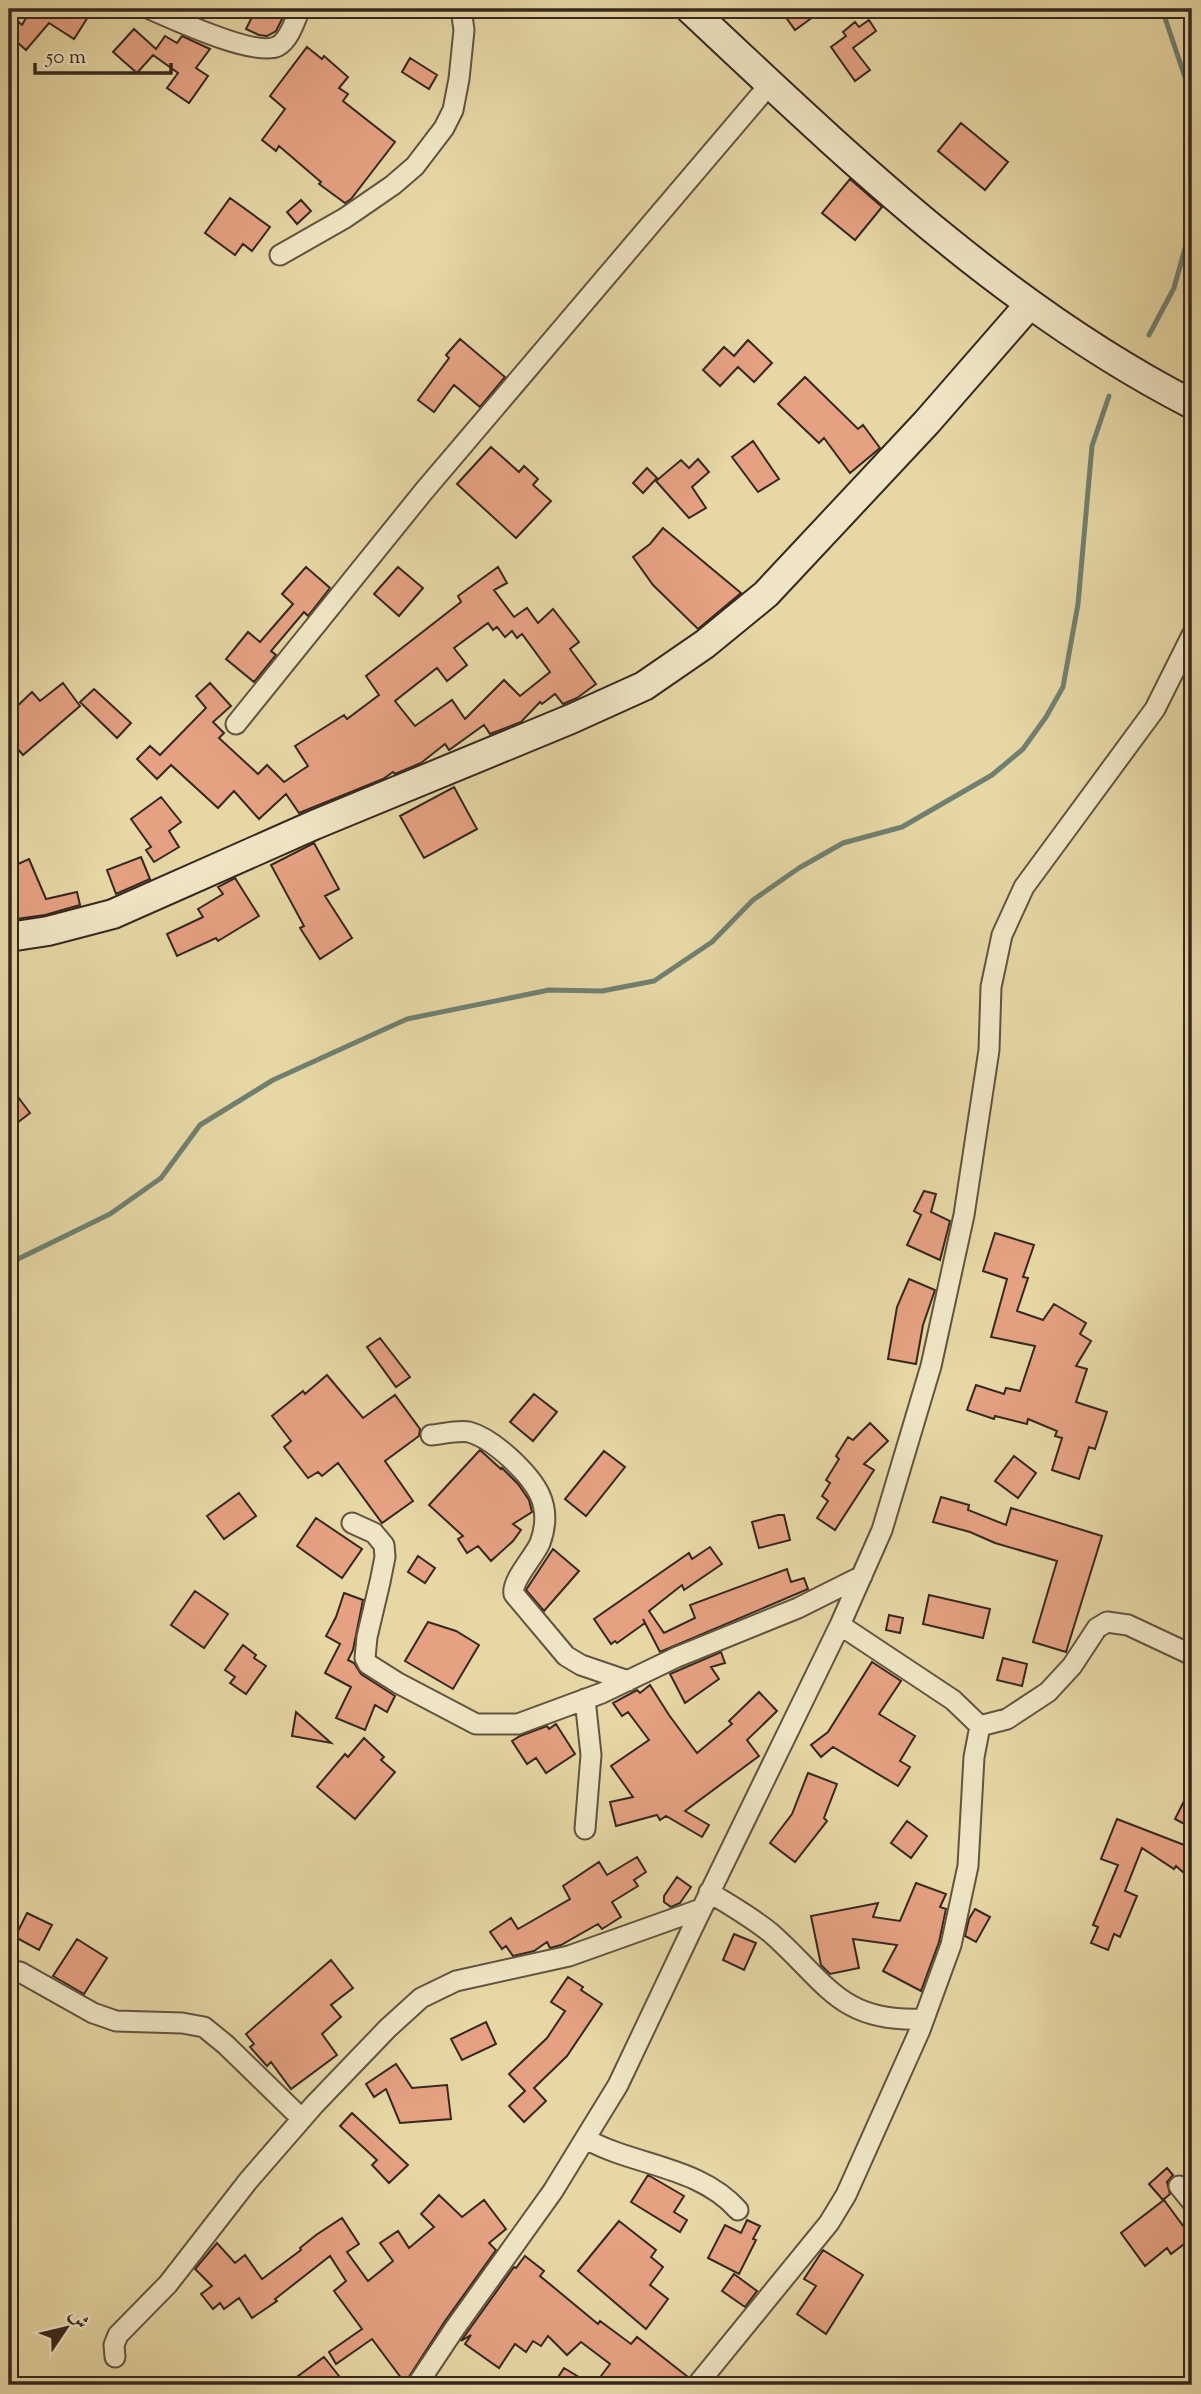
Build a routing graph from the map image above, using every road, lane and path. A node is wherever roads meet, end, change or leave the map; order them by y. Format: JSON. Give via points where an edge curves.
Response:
{"nodes":[{"id":1,"x":150,"y":9,"type":"edge"},
{"id":2,"x":300,"y":9,"type":"edge"},
{"id":3,"x":461,"y":9,"type":"edge"},
{"id":4,"x":690,"y":9,"type":"edge"},
{"id":5,"x":770,"y":84,"type":"junction"},
{"id":6,"x":279,"y":255,"type":"dead end"},
{"id":7,"x":1029,"y":305,"type":"junction"},
{"id":8,"x":1192,"y":404,"type":"edge"},
{"id":9,"x":1192,"y":635,"type":"edge"},
{"id":10,"x":236,"y":724,"type":"dead end"},
{"id":11,"x":9,"y":937,"type":"edge"},
{"id":12,"x":431,"y":1435,"type":"dead end"},
{"id":13,"x":352,"y":1523,"type":"dead end"},
{"id":14,"x":862,"y":1576,"type":"junction"},
{"id":15,"x":840,"y":1625,"type":"junction"},
{"id":16,"x":1192,"y":1655,"type":"edge"},
{"id":17,"x":628,"y":1681,"type":"junction"},
{"id":18,"x":585,"y":1699,"type":"junction"},
{"id":19,"x":980,"y":1726,"type":"junction"},
{"id":20,"x":585,"y":1829,"type":"dead end"},
{"id":21,"x":705,"y":1900,"type":"junction"},
{"id":22,"x":9,"y":1970,"type":"edge"},
{"id":23,"x":924,"y":2019,"type":"junction"},
{"id":24,"x":302,"y":2119,"type":"junction"},
{"id":25,"x":586,"y":2139,"type":"junction"},
{"id":26,"x":1179,"y":2186,"type":"dead end"},
{"id":27,"x":1192,"y":2202,"type":"edge"},
{"id":28,"x":738,"y":2210,"type":"dead end"},
{"id":29,"x":115,"y":2357,"type":"dead end"},
{"id":30,"x":417,"y":2385,"type":"edge"},
{"id":31,"x":698,"y":2385,"type":"edge"}],
"edges":[{"from":1,"to":2,"type":"street","via":[[205,33],[271,48],[282,43]]},
{"from":3,"to":6,"type":"street","via":[[464,30],[459,79],[444,128],[415,166],[393,185]]},
{"from":4,"to":5,"type":"main road"},
{"from":5,"to":7,"type":"main road","via":[[849,159]]},
{"from":5,"to":10,"type":"street","via":[[424,491]]},
{"from":7,"to":8,"type":"main road","via":[[1147,381]]},
{"from":7,"to":11,"type":"main road","via":[[766,594],[644,686],[113,915]]},
{"from":9,"to":14,"type":"street","via":[[1155,709],[1024,887],[1002,935],[991,987],[989,1050],[964,1215],[931,1366],[882,1530]]},
{"from":12,"to":17,"type":"street","via":[[468,1432],[497,1446],[529,1475],[541,1495],[544,1527],[533,1557],[513,1585],[514,1594],[566,1656]]},
{"from":13,"to":18,"type":"street","via":[[374,1533],[384,1545],[365,1651],[374,1669],[476,1724],[518,1724]]},
{"from":14,"to":15,"type":"street"},
{"from":14,"to":17,"type":"street"},
{"from":15,"to":19,"type":"street","via":[[953,1700]]},
{"from":15,"to":21,"type":"street"},
{"from":16,"to":19,"type":"street","via":[[1128,1625],[1107,1622],[1097,1628],[1048,1692],[1007,1719]]},
{"from":17,"to":18,"type":"street"},
{"from":18,"to":20,"type":"street","via":[[591,1755]]},
{"from":19,"to":23,"type":"street","via":[[968,1866],[950,1945]]},
{"from":21,"to":23,"type":"street","via":[[752,1919],[842,2002],[876,2017]]},
{"from":21,"to":24,"type":"street","via":[[569,1956],[440,1987],[388,2028]]},
{"from":21,"to":25,"type":"street","via":[[618,2085]]},
{"from":22,"to":24,"type":"street","via":[[116,2021],[204,2027]]},
{"from":23,"to":31,"type":"street","via":[[829,2223]]},
{"from":24,"to":29,"type":"street","via":[[167,2284],[118,2335]]},
{"from":25,"to":28,"type":"street","via":[[709,2186]]},
{"from":25,"to":30,"type":"street"},
{"from":26,"to":27,"type":"street"}]}
